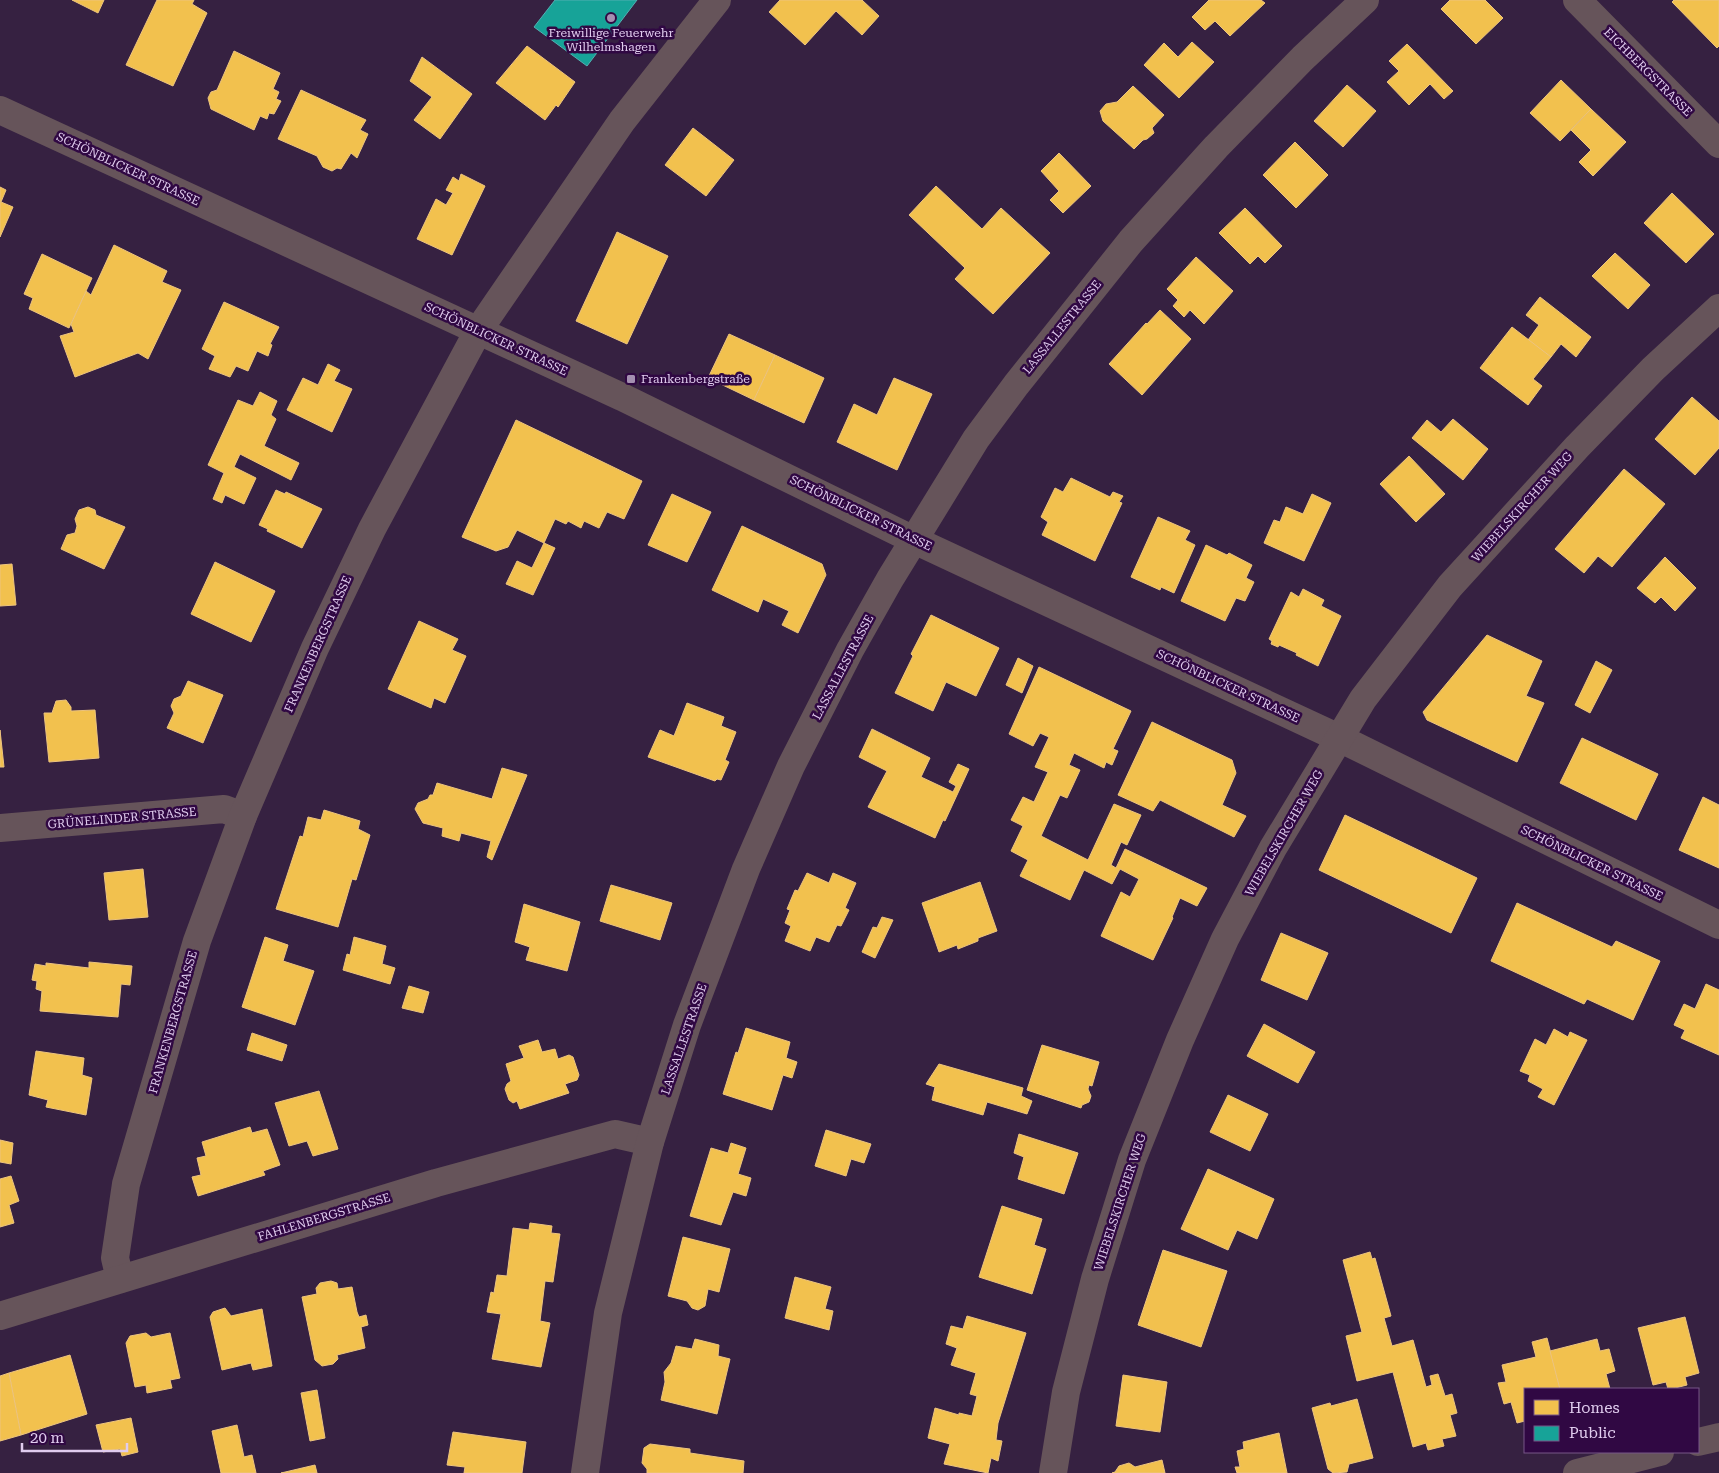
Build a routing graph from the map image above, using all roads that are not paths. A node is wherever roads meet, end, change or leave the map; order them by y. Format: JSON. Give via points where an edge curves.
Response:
{"nodes":[{"id":1,"x":717,"y":0,"type":"edge"},
{"id":2,"x":1365,"y":0,"type":"edge"},
{"id":3,"x":1577,"y":0,"type":"edge"},
{"id":4,"x":0,"y":110,"type":"edge"},
{"id":5,"x":1719,"y":144,"type":"edge"},
{"id":6,"x":1719,"y":308,"type":"edge"},
{"id":7,"x":478,"y":332,"type":"junction"},
{"id":8,"x":914,"y":540,"type":"junction"},
{"id":9,"x":1339,"y":738,"type":"junction"},
{"id":10,"x":244,"y":816,"type":"junction"},
{"id":11,"x":0,"y":828,"type":"edge"},
{"id":12,"x":1719,"y":925,"type":"edge"},
{"id":13,"x":650,"y":1142,"type":"junction"},
{"id":14,"x":120,"y":1279,"type":"junction"},
{"id":15,"x":0,"y":1316,"type":"edge"},
{"id":16,"x":1719,"y":1437,"type":"edge"},
{"id":17,"x":1699,"y":1442,"type":"edge"},
{"id":18,"x":1656,"y":1453,"type":"edge"},
{"id":19,"x":585,"y":1473,"type":"edge"},
{"id":20,"x":1053,"y":1473,"type":"edge"},
{"id":21,"x":1577,"y":1473,"type":"edge"}],
"edges":[{"from":1,"to":7,"type":"street","name":"FRANKENBERGSTRASSE","via":[[622,121]]},
{"from":2,"to":8,"type":"street","name":"LASSALLESTRASSE","via":[[1216,147],[1131,241],[1004,400]]},
{"from":3,"to":5,"type":"street","name":"EICHBERGSTRASSE"},
{"from":4,"to":7,"type":"street","name":"SCHÖNBLICKER STRASSE"},
{"from":6,"to":9,"type":"street","name":"WIEBELSKIRCHER WEG","via":[[1598,426],[1450,586],[1363,699]]},
{"from":7,"to":8,"type":"street","name":"SCHÖNBLICKER STRASSE","via":[[622,397]]},
{"from":7,"to":10,"type":"street","name":"FRANKENBERGSTRASSE","via":[[368,538],[315,648]]},
{"from":8,"to":9,"type":"street","name":"SCHÖNBLICKER STRASSE"},
{"from":8,"to":13,"type":"street","name":"LASSALLESTRASSE","via":[[850,650],[787,774],[746,869],[687,1025]]},
{"from":9,"to":12,"type":"street","name":"SCHÖNBLICKER STRASSE"},
{"from":9,"to":20,"type":"street","name":"WIEBELSKIRCHER WEG","via":[[1273,848],[1225,939],[1132,1160],[1095,1280],[1066,1392]]},
{"from":10,"to":11,"type":"street","name":"GRÜNELINDER STRASSE","via":[[224,810]]},
{"from":10,"to":14,"type":"street","name":"FRANKENBERGSTRASSE","via":[[197,941],[126,1184],[115,1258]]},
{"from":13,"to":14,"type":"street","name":"FAHLENBERGSTRASSE","via":[[615,1134],[436,1183]]},
{"from":13,"to":19,"type":"street","name":"LASSALLESTRASSE","via":[[608,1312]]},
{"from":14,"to":15,"type":"street","name":"FAHLENBERGSTRASSE"},
{"from":16,"to":17,"type":"street"},
{"from":18,"to":21,"type":"street"}]}
